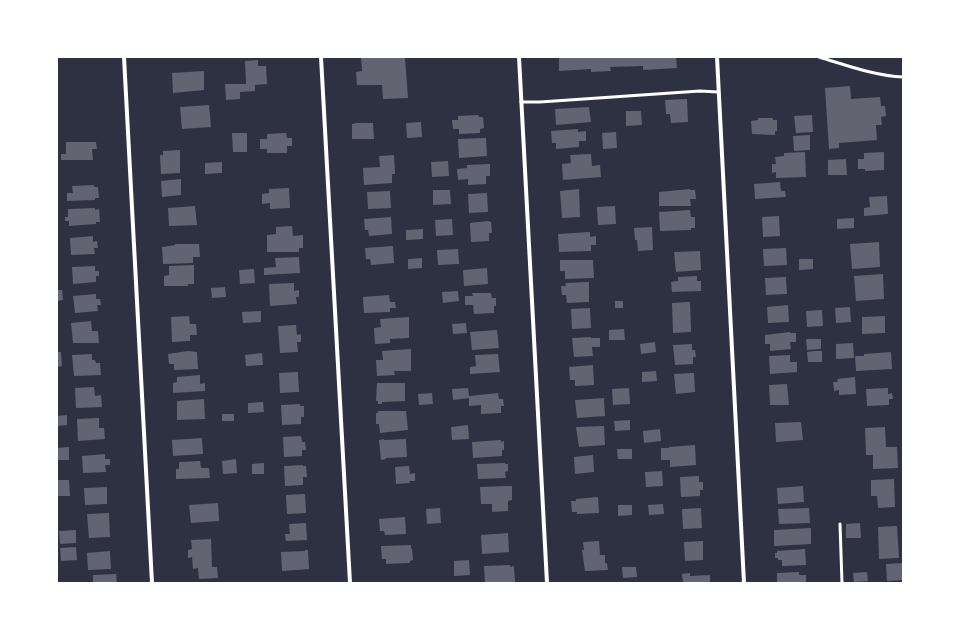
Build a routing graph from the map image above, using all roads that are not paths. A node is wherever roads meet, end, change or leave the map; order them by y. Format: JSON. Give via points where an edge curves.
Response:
{"nodes":[{"id":1,"x":124,"y":57,"type":"edge"},
{"id":2,"x":321,"y":57,"type":"edge"},
{"id":3,"x":519,"y":57,"type":"edge"},
{"id":4,"x":717,"y":57,"type":"edge"},
{"id":5,"x":819,"y":57,"type":"edge"},
{"id":6,"x":903,"y":76,"type":"edge"},
{"id":7,"x":718,"y":92,"type":"junction"},
{"id":8,"x":521,"y":102,"type":"junction"},
{"id":9,"x":840,"y":524,"type":"dead end"},
{"id":10,"x":152,"y":583,"type":"edge"},
{"id":11,"x":350,"y":583,"type":"edge"},
{"id":12,"x":547,"y":583,"type":"edge"},
{"id":13,"x":744,"y":583,"type":"edge"},
{"id":14,"x":842,"y":583,"type":"edge"}],
"edges":[{"from":1,"to":10,"type":"street"},
{"from":2,"to":11,"type":"street"},
{"from":3,"to":8,"type":"street"},
{"from":4,"to":7,"type":"street"},
{"from":5,"to":6,"type":"lane","via":[[855,68]]},
{"from":7,"to":8,"type":"lane"},
{"from":7,"to":13,"type":"street"},
{"from":8,"to":12,"type":"street"},
{"from":9,"to":14,"type":"lane"}]}
